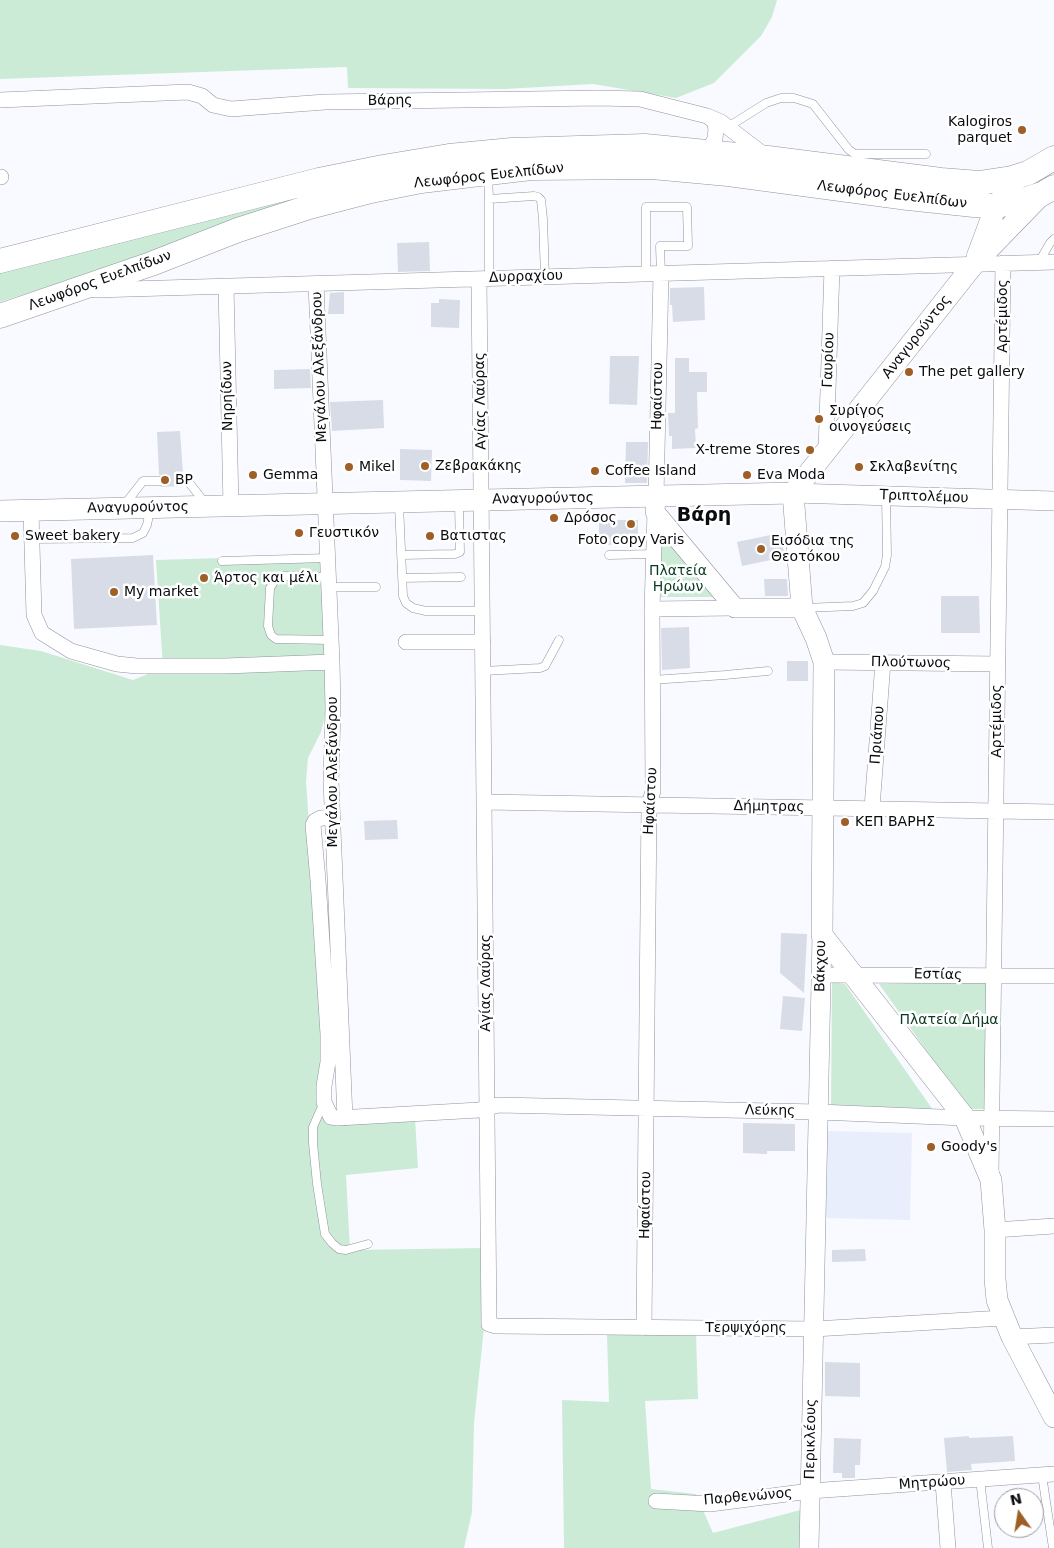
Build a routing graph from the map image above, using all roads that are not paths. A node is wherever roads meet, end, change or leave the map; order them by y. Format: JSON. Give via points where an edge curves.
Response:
{"nodes":[{"id":1,"x":0,"y":100,"type":"edge"},
{"id":2,"x":707,"y":116,"type":"junction"},
{"id":3,"x":728,"y":127,"type":"junction"},
{"id":4,"x":708,"y":151,"type":"junction"},
{"id":5,"x":926,"y":154,"type":"dead end"},
{"id":6,"x":768,"y":158,"type":"junction"},
{"id":7,"x":1054,"y":158,"type":"edge"},
{"id":8,"x":488,"y":173,"type":"junction"},
{"id":9,"x":1019,"y":176,"type":"junction"},
{"id":10,"x":1048,"y":190,"type":"edge"},
{"id":11,"x":489,"y":199,"type":"junction"},
{"id":12,"x":996,"y":206,"type":"junction"},
{"id":13,"x":1054,"y":239,"type":"edge"},
{"id":14,"x":0,"y":262,"type":"edge"},
{"id":15,"x":1047,"y":262,"type":"edge"},
{"id":16,"x":1003,"y":263,"type":"junction"},
{"id":17,"x":974,"y":264,"type":"junction"},
{"id":18,"x":832,"y":268,"type":"junction"},
{"id":19,"x":654,"y":274,"type":"junction"},
{"id":20,"x":545,"y":277,"type":"junction"},
{"id":21,"x":484,"y":279,"type":"junction"},
{"id":22,"x":316,"y":284,"type":"junction"},
{"id":23,"x":226,"y":286,"type":"junction"},
{"id":24,"x":78,"y":290,"type":"junction"},
{"id":25,"x":0,"y":316,"type":"edge"},
{"id":26,"x":826,"y":451,"type":"junction"},
{"id":27,"x":183,"y":480,"type":"dead end"},
{"id":28,"x":160,"y":481,"type":"dead end"},
{"id":29,"x":793,"y":493,"type":"junction"},
{"id":30,"x":886,"y":496,"type":"junction"},
{"id":31,"x":459,"y":500,"type":"junction"},
{"id":32,"x":482,"y":500,"type":"junction"},
{"id":33,"x":1001,"y":500,"type":"junction"},
{"id":34,"x":1054,"y":501,"type":"edge"},
{"id":35,"x":399,"y":502,"type":"junction"},
{"id":36,"x":325,"y":504,"type":"junction"},
{"id":37,"x":655,"y":504,"type":"junction"},
{"id":38,"x":208,"y":506,"type":"junction"},
{"id":39,"x":231,"y":506,"type":"junction"},
{"id":40,"x":122,"y":508,"type":"junction"},
{"id":41,"x":150,"y":508,"type":"junction"},
{"id":42,"x":0,"y":511,"type":"edge"},
{"id":43,"x":31,"y":511,"type":"junction"},
{"id":44,"x":33,"y":539,"type":"junction"},
{"id":45,"x":654,"y":554,"type":"junction"},
{"id":46,"x":401,"y":555,"type":"junction"},
{"id":47,"x":609,"y":555,"type":"dead end"},
{"id":48,"x":327,"y":558,"type":"junction"},
{"id":49,"x":222,"y":561,"type":"dead end"},
{"id":50,"x":461,"y":577,"type":"dead end"},
{"id":51,"x":402,"y":578,"type":"junction"},
{"id":52,"x":329,"y":582,"type":"junction"},
{"id":53,"x":376,"y":587,"type":"dead end"},
{"id":54,"x":735,"y":608,"type":"junction"},
{"id":55,"x":802,"y":608,"type":"junction"},
{"id":56,"x":652,"y":609,"type":"junction"},
{"id":57,"x":483,"y":611,"type":"junction"},
{"id":58,"x":331,"y":640,"type":"junction"},
{"id":59,"x":559,"y":640,"type":"dead end"},
{"id":60,"x":406,"y":642,"type":"dead end"},
{"id":61,"x":483,"y":642,"type":"junction"},
{"id":62,"x":332,"y":662,"type":"junction"},
{"id":63,"x":824,"y":662,"type":"junction"},
{"id":64,"x":883,"y":662,"type":"junction"},
{"id":65,"x":997,"y":664,"type":"junction"},
{"id":66,"x":483,"y":671,"type":"junction"},
{"id":67,"x":768,"y":671,"type":"dead end"},
{"id":68,"x":652,"y":680,"type":"junction"},
{"id":69,"x":484,"y":802,"type":"junction"},
{"id":70,"x":649,"y":804,"type":"junction"},
{"id":71,"x":824,"y":808,"type":"junction"},
{"id":72,"x":872,"y":808,"type":"junction"},
{"id":73,"x":996,"y":811,"type":"junction"},
{"id":74,"x":1054,"y":812,"type":"edge"},
{"id":75,"x":333,"y":818,"type":"junction"},
{"id":76,"x":822,"y":935,"type":"junction"},
{"id":77,"x":852,"y":974,"type":"junction"},
{"id":78,"x":821,"y":975,"type":"junction"},
{"id":79,"x":994,"y":976,"type":"junction"},
{"id":80,"x":1054,"y":976,"type":"edge"},
{"id":81,"x":324,"y":1102,"type":"junction"},
{"id":82,"x":487,"y":1107,"type":"junction"},
{"id":83,"x":647,"y":1108,"type":"junction"},
{"id":84,"x":818,"y":1112,"type":"junction"},
{"id":85,"x":345,"y":1118,"type":"junction"},
{"id":86,"x":965,"y":1118,"type":"junction"},
{"id":87,"x":991,"y":1118,"type":"junction"},
{"id":88,"x":1054,"y":1119,"type":"edge"},
{"id":89,"x":991,"y":1180,"type":"junction"},
{"id":90,"x":1054,"y":1226,"type":"edge"},
{"id":91,"x":994,"y":1230,"type":"junction"},
{"id":92,"x":368,"y":1244,"type":"dead end"},
{"id":93,"x":489,"y":1324,"type":"joint"},
{"id":94,"x":1007,"y":1327,"type":"junction"},
{"id":95,"x":644,"y":1328,"type":"junction"},
{"id":96,"x":814,"y":1329,"type":"junction"},
{"id":97,"x":1054,"y":1336,"type":"edge"},
{"id":98,"x":1054,"y":1417,"type":"edge"},
{"id":99,"x":1048,"y":1474,"type":"edge"},
{"id":100,"x":980,"y":1479,"type":"junction"},
{"id":101,"x":943,"y":1482,"type":"junction"},
{"id":102,"x":810,"y":1491,"type":"junction"},
{"id":103,"x":656,"y":1501,"type":"dead end"},
{"id":104,"x":809,"y":1548,"type":"edge"},
{"id":105,"x":948,"y":1548,"type":"edge"},
{"id":106,"x":988,"y":1548,"type":"edge"},
{"id":107,"x":1053,"y":1548,"type":"edge"}],
"edges":[{"from":1,"to":2,"type":"street","name":"Βάρης","via":[[188,92],[202,96],[213,105],[232,109],[325,102],[619,98],[640,99]]},
{"from":2,"to":3,"type":"street","name":"Βάρης"},
{"from":2,"to":4,"type":"street","via":[[714,121],[716,129]]},
{"from":3,"to":5,"type":"lane","via":[[766,103],[794,98],[814,104],[855,154]]},
{"from":3,"to":6,"type":"street","name":"Βάρης"},
{"from":4,"to":6,"type":"main road","name":"Λεωφόρος Ευελπίδων"},
{"from":4,"to":14,"type":"main road","name":"Λεωφόρος Ευελπίδων","via":[[645,146],[581,147],[449,156],[319,180]]},
{"from":6,"to":9,"type":"main road","name":"Λεωφόρος Ευελπίδων","via":[[960,182],[996,181]]},
{"from":7,"to":9,"type":"main road","name":"Λεωφόρος Ευελπίδων"},
{"from":8,"to":11,"type":"lane"},
{"from":8,"to":12,"type":"main road","name":"Λεωφόρος Ευελπίδων","via":[[531,168],[652,167]]},
{"from":8,"to":24,"type":"main road","name":"Λεωφόρος Ευελπίδων","via":[[420,181],[306,208]]},
{"from":9,"to":12,"type":"main road","name":"Αναγυρούντος"},
{"from":10,"to":12,"type":"main road","name":"Λεωφόρος Ευελπίδων","via":[[1018,202]]},
{"from":10,"to":17,"type":"main road","name":"Αναγυρούντος"},
{"from":11,"to":20,"type":"lane","via":[[534,196],[541,200]]},
{"from":11,"to":21,"type":"lane"},
{"from":12,"to":17,"type":"main road","name":"Αναγυρούντος"},
{"from":13,"to":15,"type":"lane"},
{"from":15,"to":16,"type":"street","name":"Δυρραχίου"},
{"from":16,"to":17,"type":"street","name":"Δυρραχίου"},
{"from":16,"to":33,"type":"street","name":"Αρτέμιδος"},
{"from":17,"to":18,"type":"street","name":"Δυρραχίου"},
{"from":17,"to":26,"type":"main road","name":"Αναγυρούντος"},
{"from":18,"to":19,"type":"street","name":"Δυρραχίου"},
{"from":18,"to":26,"type":"street","name":"Γαυρίου"},
{"from":19,"to":19,"type":"lane","via":[[646,207],[687,207],[688,246],[660,246]]},
{"from":19,"to":20,"type":"street","name":"Δυρραχίου"},
{"from":19,"to":37,"type":"street","name":"Ηφαίστου"},
{"from":20,"to":21,"type":"street","name":"Δυρραχίου"},
{"from":21,"to":22,"type":"street","name":"Δυρραχίου"},
{"from":21,"to":32,"type":"street","name":"Αγίας Λαύρας"},
{"from":22,"to":23,"type":"street","name":"Δυρραχίου"},
{"from":22,"to":36,"type":"street","name":"Μεγάλου Αλεξάνδρου"},
{"from":23,"to":24,"type":"street","name":"Δυρραχίου"},
{"from":23,"to":39,"type":"street","name":"Νηρηίδων"},
{"from":24,"to":25,"type":"main road","name":"Λεωφόρος Ευελπίδων"},
{"from":26,"to":29,"type":"main road","name":"Αναγυρούντος"},
{"from":27,"to":38,"type":"lane","via":[[187,480]]},
{"from":28,"to":40,"type":"lane","via":[[143,481]]},
{"from":29,"to":30,"type":"street","name":"Τριπτολέμου"},
{"from":29,"to":37,"type":"main road","name":"Αναγυρούντος"},
{"from":29,"to":55,"type":"main road"},
{"from":30,"to":33,"type":"street","name":"Τριπτολέμου"},
{"from":30,"to":55,"type":"lane","via":[[887,555],[873,591],[863,603],[853,606]]},
{"from":31,"to":32,"type":"main road","name":"Αναγυρούντος"},
{"from":31,"to":35,"type":"main road","name":"Αναγυρούντος"},
{"from":31,"to":46,"type":"lane","via":[[460,552]]},
{"from":32,"to":37,"type":"main road","name":"Αναγυρούντος"},
{"from":32,"to":57,"type":"street","name":"Αγίας Λαύρας"},
{"from":33,"to":34,"type":"street","name":"Τριπτολέμου"},
{"from":33,"to":65,"type":"street","name":"Αρτέμιδος"},
{"from":35,"to":36,"type":"main road","name":"Αναγυρούντος"},
{"from":35,"to":46,"type":"lane"},
{"from":36,"to":39,"type":"main road","name":"Αναγυρούντος"},
{"from":36,"to":48,"type":"street","name":"Μεγάλου Αλεξάνδρου"},
{"from":37,"to":45,"type":"street","name":"Ηφαίστου"},
{"from":37,"to":54,"type":"street"},
{"from":38,"to":39,"type":"main road","name":"Αναγυρούντος"},
{"from":38,"to":41,"type":"main road","name":"Αναγυρούντος"},
{"from":40,"to":41,"type":"main road","name":"Αναγυρούντος"},
{"from":40,"to":43,"type":"main road","name":"Αναγυρούντος"},
{"from":41,"to":44,"type":"lane","via":[[143,533],[133,538]]},
{"from":42,"to":43,"type":"main road","name":"Αναγυρούντος"},
{"from":43,"to":44,"type":"street"},
{"from":44,"to":62,"type":"street","via":[[34,615],[42,633],[70,651],[137,666]]},
{"from":45,"to":47,"type":"lane"},
{"from":45,"to":56,"type":"street","name":"Ηφαίστου"},
{"from":46,"to":51,"type":"lane"},
{"from":48,"to":49,"type":"lane"},
{"from":48,"to":52,"type":"street","name":"Μεγάλου Αλεξάνδρου"},
{"from":50,"to":51,"type":"lane"},
{"from":51,"to":57,"type":"lane","via":[[403,596],[413,608]]},
{"from":52,"to":53,"type":"lane"},
{"from":52,"to":58,"type":"street","name":"Μεγάλου Αλεξάνδρου"},
{"from":52,"to":58,"type":"lane","via":[[283,576],[275,580],[270,588],[268,626],[276,639]]},
{"from":54,"to":55,"type":"street"},
{"from":54,"to":56,"type":"street"},
{"from":55,"to":63,"type":"main road","name":"Βάκχου"},
{"from":56,"to":68,"type":"street","name":"Ηφαίστου"},
{"from":57,"to":61,"type":"street","name":"Αγίας Λαύρας"},
{"from":58,"to":62,"type":"street","name":"Μεγάλου Αλεξάνδρου"},
{"from":59,"to":66,"type":"lane","via":[[545,666]]},
{"from":60,"to":61,"type":"street"},
{"from":61,"to":66,"type":"street","name":"Αγίας Λαύρας"},
{"from":62,"to":75,"type":"street","name":"Μεγάλου Αλεξάνδρου"},
{"from":63,"to":64,"type":"street","name":"Πλούτωνος"},
{"from":63,"to":71,"type":"main road","name":"Βάκχου"},
{"from":64,"to":65,"type":"street","name":"Πλούτωνος"},
{"from":64,"to":72,"type":"street","name":"Πριάπου"},
{"from":65,"to":73,"type":"street","name":"Αρτέμιδος"},
{"from":66,"to":69,"type":"street","name":"Αγίας Λαύρας"},
{"from":67,"to":68,"type":"lane"},
{"from":68,"to":70,"type":"street","name":"Ηφαίστου","via":[[653,791]]},
{"from":69,"to":70,"type":"street","name":"Δήμητρας"},
{"from":69,"to":82,"type":"street","name":"Αγίας Λαύρας"},
{"from":70,"to":71,"type":"street","name":"Δήμητρας"},
{"from":70,"to":83,"type":"street","name":"Ηφαίστου"},
{"from":71,"to":72,"type":"street","name":"Δήμητρας"},
{"from":71,"to":76,"type":"main road","name":"Βάκχου"},
{"from":72,"to":73,"type":"street","name":"Δήμητρας"},
{"from":73,"to":74,"type":"street","name":"Δήμητρας"},
{"from":73,"to":79,"type":"street","name":"Αρτέμιδος"},
{"from":75,"to":81,"type":"street","via":[[321,818],[313,825],[328,1034]]},
{"from":75,"to":85,"type":"street","name":"Μεγάλου Αλεξάνδρου"},
{"from":76,"to":77,"type":"main road"},
{"from":76,"to":78,"type":"street","name":"Βάκχου"},
{"from":77,"to":78,"type":"street","name":"Εστίας"},
{"from":77,"to":79,"type":"street","name":"Εστίας"},
{"from":77,"to":86,"type":"main road"},
{"from":78,"to":84,"type":"street","name":"Βάκχου"},
{"from":79,"to":80,"type":"street","name":"Εστίας"},
{"from":79,"to":87,"type":"street","name":"Αρτέμιδος"},
{"from":81,"to":85,"type":"street","via":[[331,1117]]},
{"from":81,"to":92,"type":"lane","via":[[313,1127],[313,1143],[325,1234],[339,1249]]},
{"from":82,"to":83,"type":"street","name":"Λεύκης","via":[[498,1104]]},
{"from":82,"to":85,"type":"street"},
{"from":82,"to":93,"type":"street","name":"Αγίας Λαύρας"},
{"from":83,"to":84,"type":"street","name":"Λεύκης"},
{"from":83,"to":95,"type":"street","name":"Ηφαίστου"},
{"from":84,"to":86,"type":"street","name":"Λεύκης"},
{"from":84,"to":96,"type":"street","name":"Βάκχου"},
{"from":86,"to":87,"type":"street","name":"Λεύκης"},
{"from":86,"to":89,"type":"main road"},
{"from":87,"to":88,"type":"street","name":"Λεύκης"},
{"from":87,"to":89,"type":"street","name":"Αρτέμιδος"},
{"from":89,"to":91,"type":"main road"},
{"from":90,"to":91,"type":"street"},
{"from":91,"to":94,"type":"main road","via":[[997,1300]]},
{"from":93,"to":95,"type":"street","name":"Τερψιχόρης"},
{"from":94,"to":96,"type":"street","name":"Τερψιχόρης"},
{"from":94,"to":97,"type":"street","name":"Τερψιχόρης"},
{"from":94,"to":98,"type":"main road"},
{"from":95,"to":96,"type":"street","name":"Τερψιχόρης"},
{"from":96,"to":102,"type":"street","name":"Περικλέους"},
{"from":99,"to":100,"type":"street","name":"Μητρώου"},
{"from":99,"to":107,"type":"lane"},
{"from":100,"to":101,"type":"street","name":"Μητρώου"},
{"from":100,"to":106,"type":"lane"},
{"from":101,"to":102,"type":"street","name":"Μητρώου"},
{"from":101,"to":105,"type":"street"},
{"from":102,"to":103,"type":"street","name":"Παρθενώνος","via":[[710,1504]]},
{"from":102,"to":104,"type":"street","name":"Περικλέους"}]}
